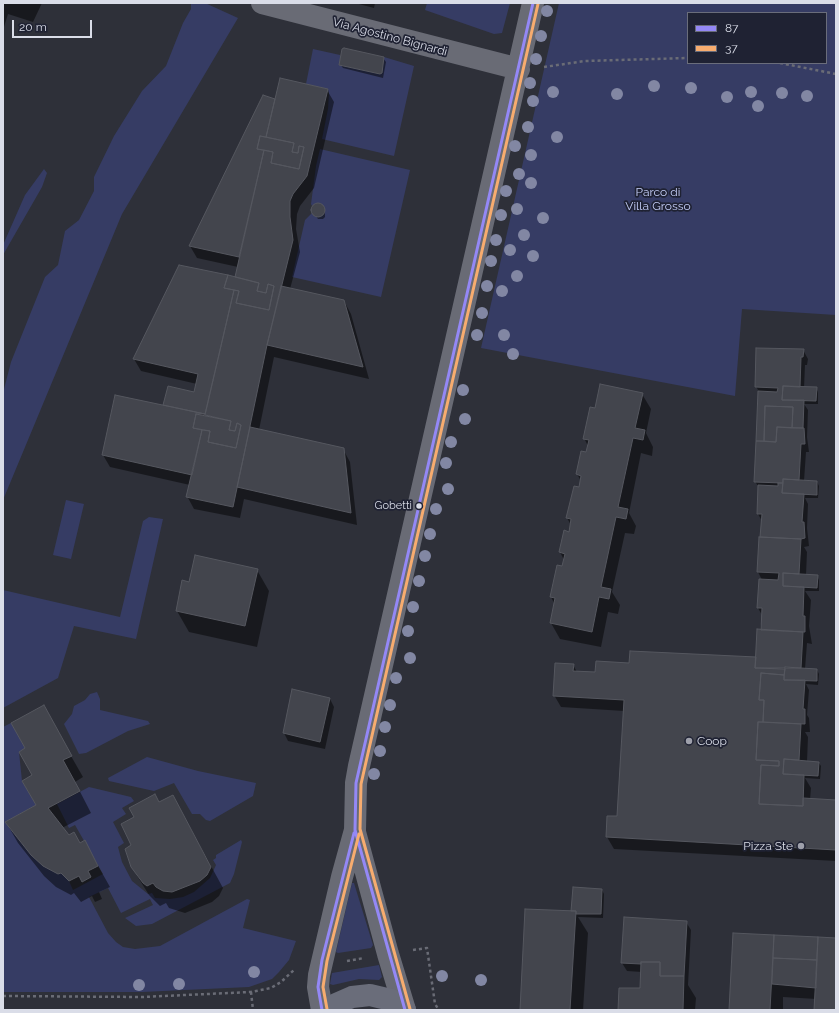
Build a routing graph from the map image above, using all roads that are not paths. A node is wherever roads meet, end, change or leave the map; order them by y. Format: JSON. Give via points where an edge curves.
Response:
{"nodes":[{"id":1,"x":262,"y":3,"type":"edge"},
{"id":2,"x":533,"y":3,"type":"edge"},
{"id":3,"x":529,"y":68,"type":"junction"},
{"id":4,"x":355,"y":830,"type":"junction"},
{"id":5,"x":322,"y":1010,"type":"edge"},
{"id":6,"x":329,"y":1010,"type":"edge"},
{"id":7,"x":405,"y":1010,"type":"edge"}],
"edges":[{"from":1,"to":3,"type":"street","name":"Via Agostino Bignardi"},
{"from":2,"to":3,"type":"street"},
{"from":3,"to":4,"type":"street","via":[[359,766]]},
{"from":4,"to":5,"type":"street","via":[[322,960],[318,987]]},
{"from":4,"to":7,"type":"street"},
{"from":6,"to":7,"type":"main road","via":[[352,997],[370,995],[391,1000]]}]}
